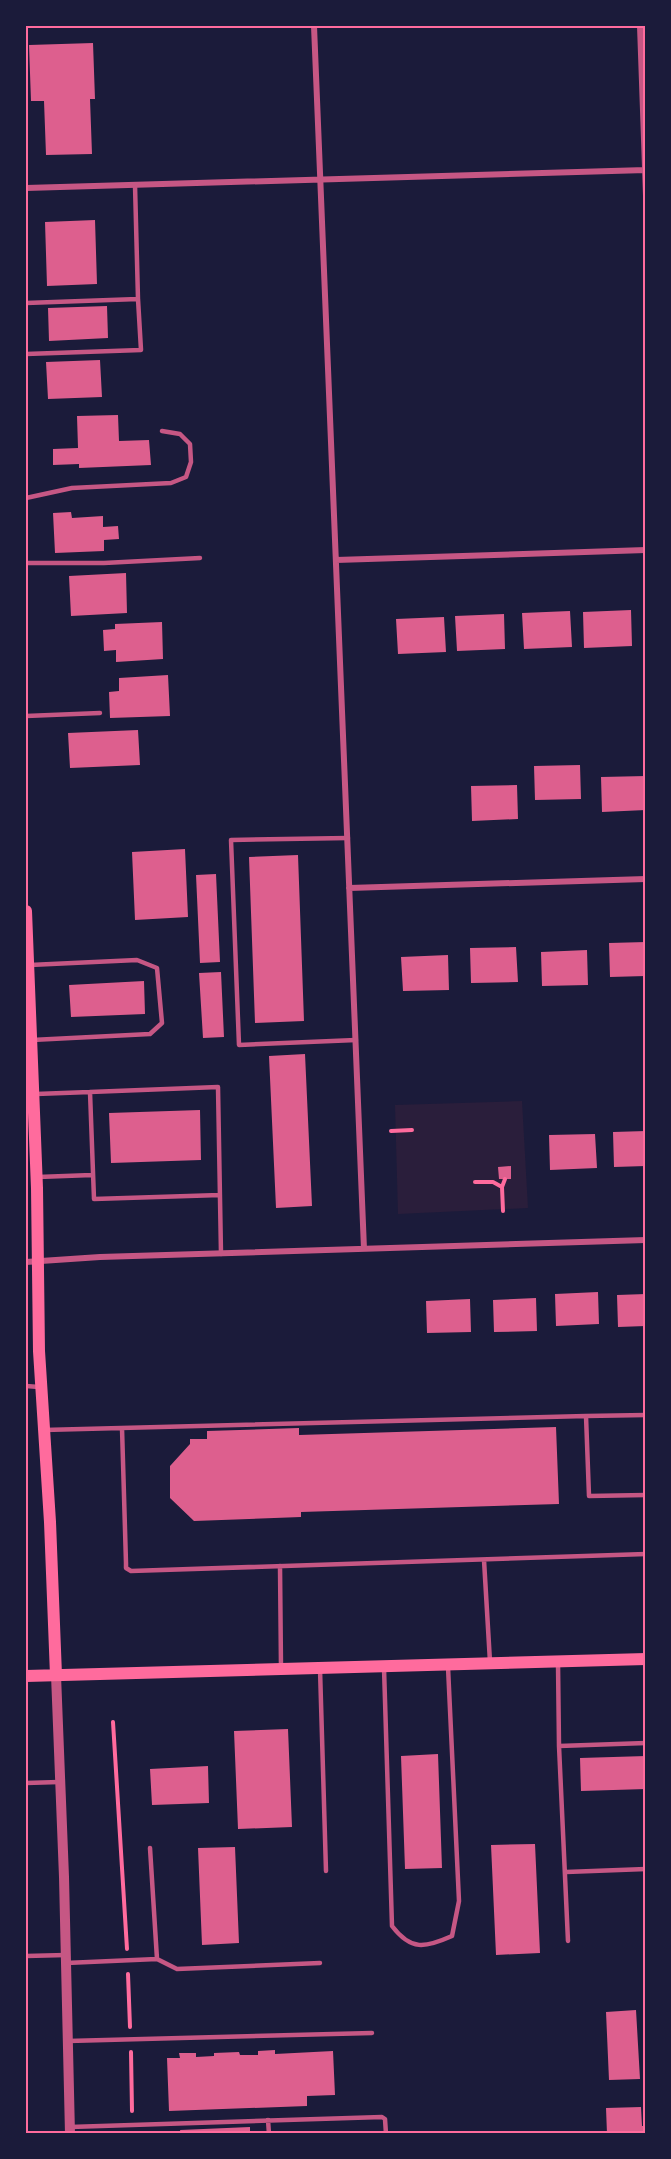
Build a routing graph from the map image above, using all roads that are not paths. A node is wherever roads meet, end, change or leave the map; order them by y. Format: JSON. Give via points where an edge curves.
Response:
{"nodes":[{"id":1,"x":314,"y":26,"type":"edge"},
{"id":2,"x":640,"y":26,"type":"edge"},
{"id":3,"x":645,"y":170,"type":"edge"},
{"id":4,"x":320,"y":179,"type":"junction"},
{"id":5,"x":135,"y":185,"type":"junction"},
{"id":6,"x":26,"y":188,"type":"edge"},
{"id":7,"x":645,"y":196,"type":"edge"},
{"id":8,"x":138,"y":299,"type":"junction"},
{"id":9,"x":26,"y":303,"type":"edge"},
{"id":10,"x":26,"y":354,"type":"edge"},
{"id":11,"x":162,"y":431,"type":"dead end"},
{"id":12,"x":26,"y":498,"type":"edge"},
{"id":13,"x":645,"y":550,"type":"edge"},
{"id":14,"x":200,"y":558,"type":"dead end"},
{"id":15,"x":336,"y":560,"type":"junction"},
{"id":16,"x":26,"y":564,"type":"edge"},
{"id":17,"x":100,"y":713,"type":"dead end"},
{"id":18,"x":26,"y":716,"type":"edge"},
{"id":19,"x":348,"y":838,"type":"junction"},
{"id":20,"x":645,"y":879,"type":"edge"},
{"id":21,"x":349,"y":888,"type":"junction"},
{"id":22,"x":26,"y":911,"type":"edge"},
{"id":23,"x":28,"y":965,"type":"junction"},
{"id":24,"x":31,"y":1040,"type":"junction"},
{"id":25,"x":356,"y":1040,"type":"junction"},
{"id":26,"x":29,"y":1071,"type":"edge"},
{"id":27,"x":90,"y":1092,"type":"junction"},
{"id":28,"x":33,"y":1094,"type":"junction"},
{"id":29,"x":92,"y":1175,"type":"junction"},
{"id":30,"x":37,"y":1177,"type":"junction"},
{"id":31,"x":220,"y":1195,"type":"junction"},
{"id":32,"x":645,"y":1240,"type":"edge"},
{"id":33,"x":364,"y":1250,"type":"junction"},
{"id":34,"x":221,"y":1254,"type":"junction"},
{"id":35,"x":32,"y":1262,"type":"edge"},
{"id":36,"x":26,"y":1386,"type":"edge"},
{"id":37,"x":42,"y":1388,"type":"junction"},
{"id":38,"x":645,"y":1415,"type":"edge"},
{"id":39,"x":586,"y":1416,"type":"junction"},
{"id":40,"x":122,"y":1428,"type":"junction"},
{"id":41,"x":44,"y":1430,"type":"junction"},
{"id":42,"x":645,"y":1495,"type":"edge"},
{"id":43,"x":645,"y":1554,"type":"edge"},
{"id":44,"x":484,"y":1560,"type":"junction"},
{"id":45,"x":280,"y":1566,"type":"junction"},
{"id":46,"x":645,"y":1659,"type":"edge"},
{"id":47,"x":558,"y":1661,"type":"junction"},
{"id":48,"x":490,"y":1662,"type":"junction"},
{"id":49,"x":448,"y":1664,"type":"junction"},
{"id":50,"x":384,"y":1665,"type":"junction"},
{"id":51,"x":320,"y":1667,"type":"junction"},
{"id":52,"x":281,"y":1668,"type":"junction"},
{"id":53,"x":56,"y":1675,"type":"junction"},
{"id":54,"x":26,"y":1676,"type":"edge"},
{"id":55,"x":645,"y":1743,"type":"edge"},
{"id":56,"x":559,"y":1746,"type":"junction"},
{"id":57,"x":61,"y":1782,"type":"junction"},
{"id":58,"x":26,"y":1783,"type":"edge"},
{"id":59,"x":150,"y":1848,"type":"dead end"},
{"id":60,"x":645,"y":1869,"type":"edge"},
{"id":61,"x":326,"y":1871,"type":"dead end"},
{"id":62,"x":566,"y":1872,"type":"junction"},
{"id":63,"x":568,"y":1941,"type":"dead end"},
{"id":64,"x":26,"y":1956,"type":"edge"},
{"id":65,"x":66,"y":1959,"type":"junction"},
{"id":66,"x":157,"y":1959,"type":"junction"},
{"id":67,"x":320,"y":1963,"type":"dead end"},
{"id":68,"x":372,"y":2033,"type":"dead end"},
{"id":69,"x":68,"y":2041,"type":"junction"},
{"id":70,"x":268,"y":2120,"type":"junction"},
{"id":71,"x":70,"y":2130,"type":"edge"},
{"id":72,"x":269,"y":2133,"type":"edge"},
{"id":73,"x":386,"y":2133,"type":"edge"}],
"edges":[{"from":1,"to":4,"type":"street"},
{"from":2,"to":3,"type":"street"},
{"from":3,"to":4,"type":"street"},
{"from":3,"to":7,"type":"street"},
{"from":4,"to":5,"type":"street"},
{"from":4,"to":15,"type":"street"},
{"from":5,"to":6,"type":"street"},
{"from":5,"to":8,"type":"lane"},
{"from":8,"to":9,"type":"lane"},
{"from":8,"to":10,"type":"lane","via":[[141,350]]},
{"from":11,"to":12,"type":"lane","via":[[180,435],[190,444],[191,462],[186,477],[171,483],[72,488]]},
{"from":13,"to":15,"type":"street"},
{"from":14,"to":16,"type":"lane"},
{"from":15,"to":19,"type":"street"},
{"from":17,"to":18,"type":"lane"},
{"from":19,"to":21,"type":"street"},
{"from":19,"to":25,"type":"lane","via":[[231,840],[237,1011],[239,1045]]},
{"from":20,"to":21,"type":"street"},
{"from":21,"to":25,"type":"street"},
{"from":22,"to":23,"type":"main road"},
{"from":23,"to":24,"type":"main road"},
{"from":23,"to":24,"type":"lane","via":[[137,960],[157,968],[162,1023],[150,1035]]},
{"from":24,"to":26,"type":"main road"},
{"from":25,"to":33,"type":"street"},
{"from":26,"to":28,"type":"main road"},
{"from":27,"to":28,"type":"lane"},
{"from":27,"to":29,"type":"lane"},
{"from":27,"to":31,"type":"lane","via":[[218,1087]]},
{"from":28,"to":30,"type":"main road"},
{"from":29,"to":30,"type":"lane"},
{"from":29,"to":31,"type":"lane","via":[[94,1199]]},
{"from":30,"to":35,"type":"main road"},
{"from":31,"to":34,"type":"lane"},
{"from":32,"to":33,"type":"street"},
{"from":33,"to":34,"type":"street"},
{"from":34,"to":35,"type":"street"},
{"from":35,"to":37,"type":"main road"},
{"from":36,"to":37,"type":"lane"},
{"from":37,"to":41,"type":"main road"},
{"from":38,"to":39,"type":"lane"},
{"from":39,"to":40,"type":"lane"},
{"from":39,"to":42,"type":"lane","via":[[589,1496]]},
{"from":40,"to":41,"type":"lane"},
{"from":40,"to":45,"type":"lane","via":[[126,1568],[131,1571]]},
{"from":41,"to":53,"type":"main road"},
{"from":43,"to":44,"type":"lane"},
{"from":44,"to":45,"type":"lane"},
{"from":44,"to":48,"type":"lane"},
{"from":45,"to":52,"type":"lane"},
{"from":46,"to":47,"type":"main road"},
{"from":47,"to":48,"type":"main road"},
{"from":47,"to":56,"type":"lane"},
{"from":48,"to":49,"type":"main road"},
{"from":49,"to":50,"type":"main road"},
{"from":49,"to":50,"type":"lane","via":[[459,1901],[452,1936],[420,1947],[402,1938],[392,1926]]},
{"from":50,"to":51,"type":"main road"},
{"from":51,"to":52,"type":"main road"},
{"from":51,"to":61,"type":"lane"},
{"from":52,"to":53,"type":"main road"},
{"from":53,"to":54,"type":"main road"},
{"from":53,"to":57,"type":"street"},
{"from":55,"to":56,"type":"lane"},
{"from":56,"to":62,"type":"lane"},
{"from":57,"to":58,"type":"lane"},
{"from":57,"to":65,"type":"street"},
{"from":59,"to":66,"type":"lane"},
{"from":60,"to":62,"type":"lane"},
{"from":62,"to":63,"type":"lane"},
{"from":64,"to":65,"type":"lane"},
{"from":65,"to":66,"type":"lane"},
{"from":65,"to":69,"type":"street"},
{"from":66,"to":67,"type":"lane","via":[[177,1969]]},
{"from":68,"to":69,"type":"lane"},
{"from":69,"to":71,"type":"street"},
{"from":70,"to":71,"type":"lane"},
{"from":70,"to":72,"type":"lane"},
{"from":70,"to":73,"type":"lane","via":[[382,2117]]}]}
